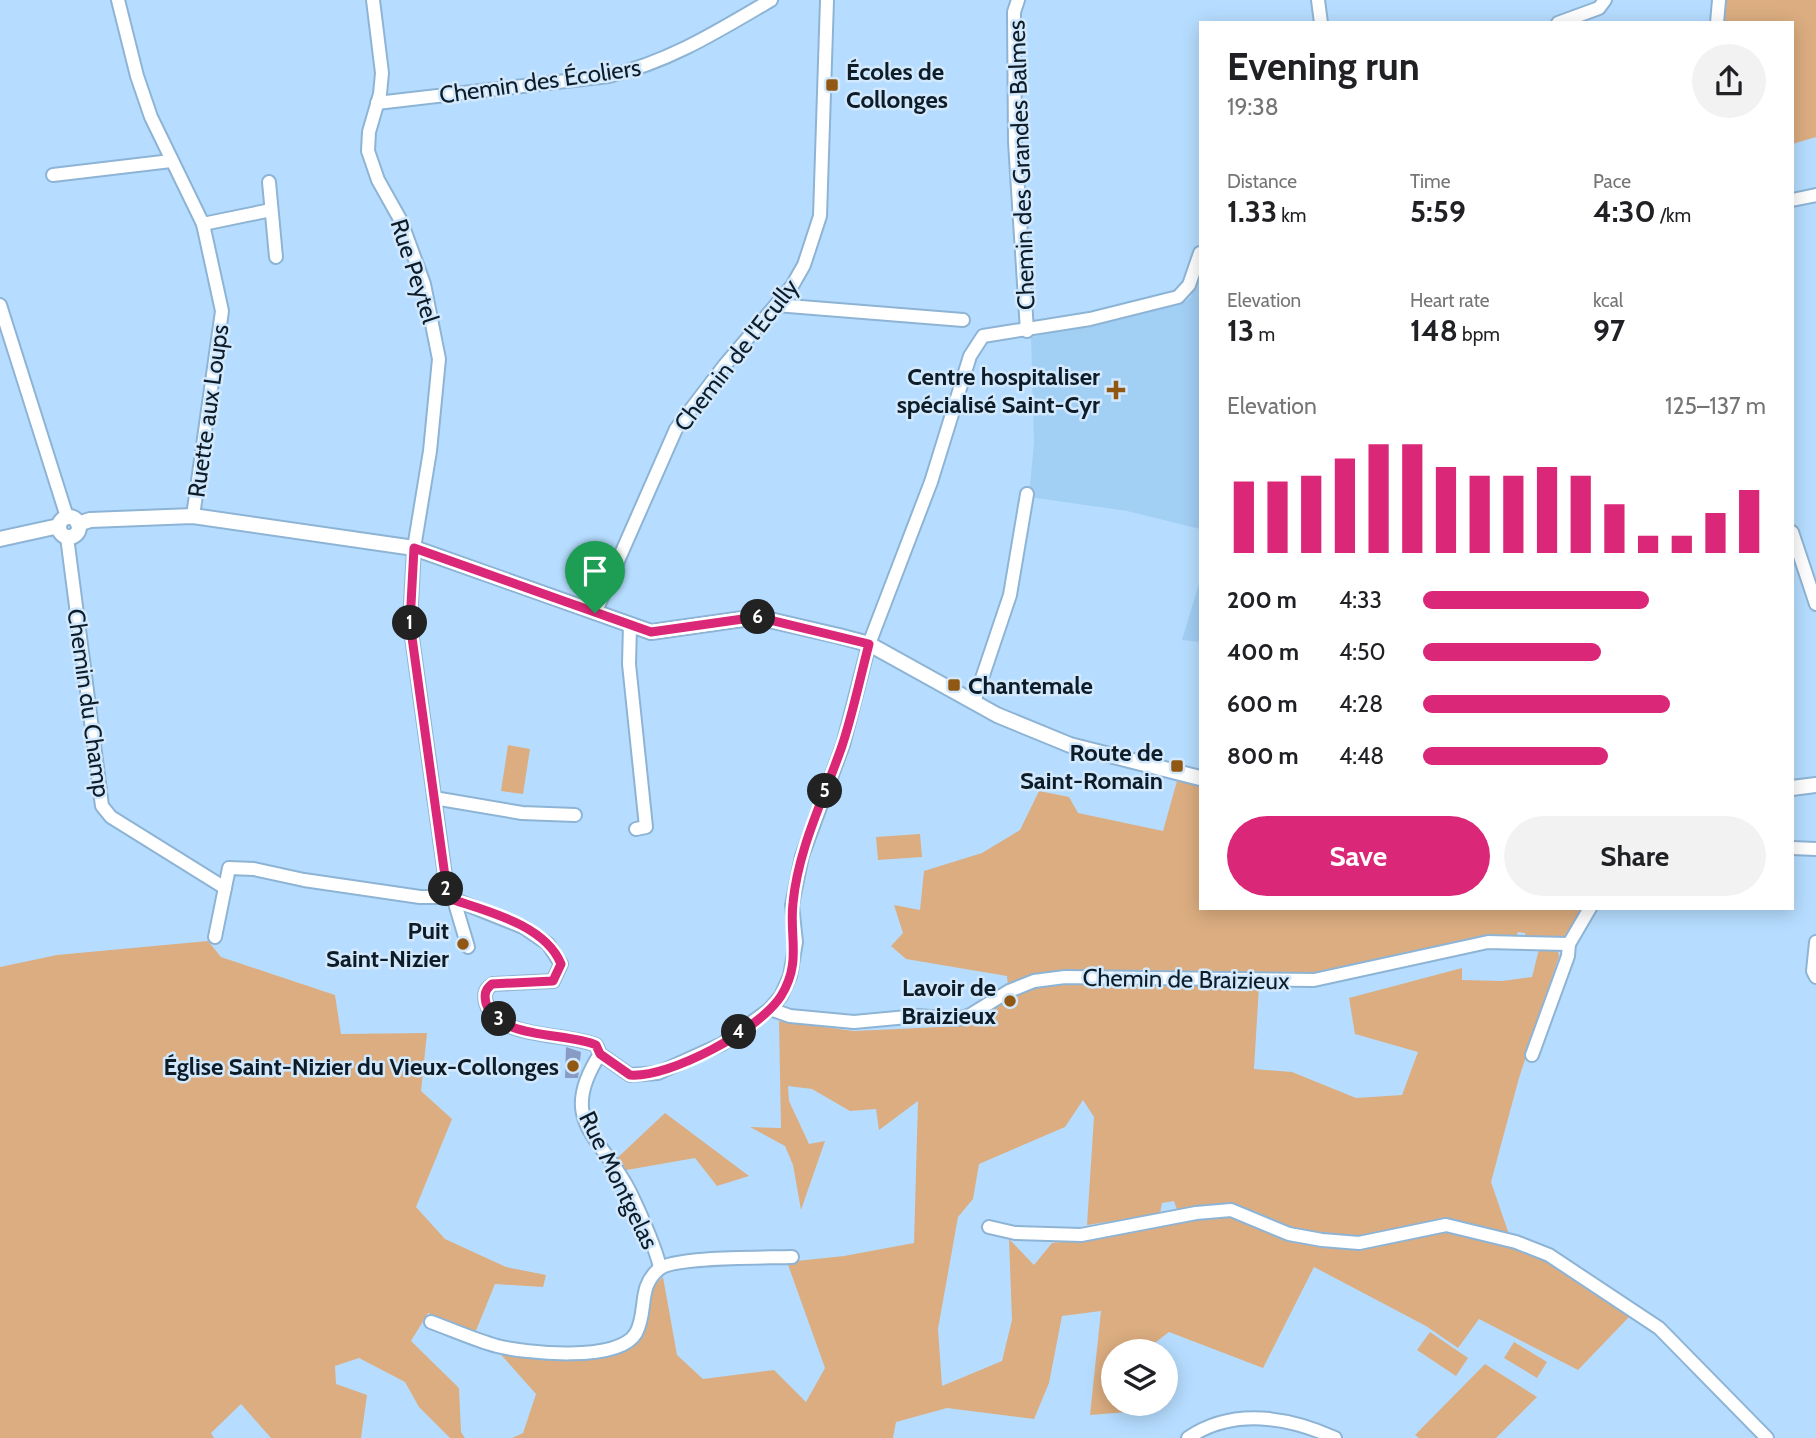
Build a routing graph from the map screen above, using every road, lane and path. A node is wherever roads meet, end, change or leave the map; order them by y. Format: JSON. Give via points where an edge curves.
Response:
{"nodes":[{"id":1,"x":118,"y":0,"type":"edge"},
{"id":2,"x":373,"y":0,"type":"edge"},
{"id":3,"x":771,"y":0,"type":"edge"},
{"id":4,"x":827,"y":0,"type":"edge"},
{"id":5,"x":1018,"y":0,"type":"edge"},
{"id":6,"x":1318,"y":0,"type":"edge"},
{"id":7,"x":1605,"y":0,"type":"edge"},
{"id":8,"x":1719,"y":0,"type":"edge"},
{"id":9,"x":1321,"y":21,"type":"edge"},
{"id":10,"x":1563,"y":21,"type":"edge"},
{"id":11,"x":1717,"y":21,"type":"edge"},
{"id":12,"x":377,"y":103,"type":"junction"},
{"id":13,"x":171,"y":161,"type":"junction"},
{"id":14,"x":53,"y":175,"type":"dead end"},
{"id":15,"x":268,"y":182,"type":"dead end"},
{"id":16,"x":1816,"y":195,"type":"edge"},
{"id":17,"x":1794,"y":200,"type":"edge"},
{"id":18,"x":271,"y":210,"type":"junction"},
{"id":19,"x":203,"y":224,"type":"junction"},
{"id":20,"x":1199,"y":256,"type":"edge"},
{"id":21,"x":276,"y":257,"type":"dead end"},
{"id":22,"x":0,"y":305,"type":"edge"},
{"id":23,"x":776,"y":305,"type":"junction"},
{"id":24,"x":963,"y":320,"type":"dead end"},
{"id":25,"x":1027,"y":331,"type":"junction"},
{"id":26,"x":1027,"y":494,"type":"dead end"},
{"id":27,"x":193,"y":516,"type":"junction"},
{"id":28,"x":68,"y":526,"type":"junction"},
{"id":29,"x":1794,"y":538,"type":"edge"},
{"id":30,"x":0,"y":539,"type":"edge"},
{"id":31,"x":414,"y":548,"type":"junction"},
{"id":32,"x":1816,"y":604,"type":"edge"},
{"id":33,"x":595,"y":613,"type":"junction"},
{"id":34,"x":630,"y":625,"type":"junction"},
{"id":35,"x":869,"y":644,"type":"junction"},
{"id":36,"x":974,"y":702,"type":"junction"},
{"id":37,"x":1199,"y":778,"type":"edge"},
{"id":38,"x":1816,"y":785,"type":"edge"},
{"id":39,"x":1794,"y":788,"type":"edge"},
{"id":40,"x":434,"y":798,"type":"junction"},
{"id":41,"x":575,"y":815,"type":"dead end"},
{"id":42,"x":636,"y":829,"type":"dead end"},
{"id":43,"x":1794,"y":848,"type":"edge"},
{"id":44,"x":1816,"y":849,"type":"edge"},
{"id":45,"x":225,"y":888,"type":"junction"},
{"id":46,"x":451,"y":899,"type":"junction"},
{"id":47,"x":1589,"y":910,"type":"edge"},
{"id":48,"x":215,"y":937,"type":"dead end"},
{"id":49,"x":1816,"y":942,"type":"edge"},
{"id":50,"x":1569,"y":944,"type":"junction"},
{"id":51,"x":468,"y":947,"type":"dead end"},
{"id":52,"x":1814,"y":974,"type":"edge"},
{"id":53,"x":771,"y":1009,"type":"junction"},
{"id":54,"x":600,"y":1054,"type":"junction"},
{"id":55,"x":1532,"y":1055,"type":"dead end"},
{"id":56,"x":989,"y":1227,"type":"dead end"},
{"id":57,"x":792,"y":1257,"type":"dead end"},
{"id":58,"x":660,"y":1268,"type":"junction"},
{"id":59,"x":431,"y":1322,"type":"dead end"},
{"id":60,"x":1188,"y":1438,"type":"edge"},
{"id":61,"x":1335,"y":1438,"type":"edge"},
{"id":62,"x":1767,"y":1438,"type":"edge"}],
"edges":[{"from":1,"to":13,"type":"street","name":"Ruette aux Loups","via":[[137,76]]},
{"from":2,"to":12,"type":"street","name":"Rue Peytel","via":[[382,73]]},
{"from":3,"to":12,"type":"street","name":"Chemin des Écoliers","via":[[685,50],[645,67],[609,76]]},
{"from":4,"to":23,"type":"street","name":"Chemin de l'Ecully","via":[[820,216],[804,265]]},
{"from":5,"to":25,"type":"street","name":"Chemin des Grandes Balmes","via":[[1014,12],[1015,142]]},
{"from":6,"to":9,"type":"street"},
{"from":7,"to":10,"type":"street","via":[[1599,8]]},
{"from":8,"to":11,"type":"street"},
{"from":12,"to":31,"type":"street","name":"Rue Peytel","via":[[368,151],[415,259],[438,342],[430,451]]},
{"from":13,"to":14,"type":"street"},
{"from":13,"to":19,"type":"street","name":"Ruette aux Loups"},
{"from":15,"to":18,"type":"street"},
{"from":16,"to":17,"type":"street"},
{"from":18,"to":19,"type":"street"},
{"from":18,"to":21,"type":"street"},
{"from":19,"to":27,"type":"street","name":"Ruette aux Loups","via":[[222,311]]},
{"from":20,"to":25,"type":"street","via":[[1189,285],[1178,297]]},
{"from":22,"to":28,"type":"street","name":"Chemin du Champ"},
{"from":23,"to":24,"type":"street"},
{"from":23,"to":33,"type":"street","name":"Chemin de l'Ecully","via":[[677,429]]},
{"from":25,"to":35,"type":"street","via":[[983,336],[970,356],[931,482]]},
{"from":26,"to":36,"type":"street","via":[[1010,595]]},
{"from":27,"to":28,"type":"main road","via":[[90,520]]},
{"from":27,"to":31,"type":"main road"},
{"from":28,"to":30,"type":"main road"},
{"from":28,"to":45,"type":"street","name":"Chemin du Champ","via":[[102,807]]},
{"from":29,"to":32,"type":"street"},
{"from":31,"to":33,"type":"main road"},
{"from":31,"to":40,"type":"street","name":"Rue Peytel","via":[[410,623]]},
{"from":33,"to":34,"type":"main road"},
{"from":34,"to":35,"type":"main road","via":[[651,632],[757,617]]},
{"from":34,"to":42,"type":"street","via":[[629,664],[646,827]]},
{"from":35,"to":36,"type":"main road"},
{"from":35,"to":53,"type":"street","via":[[843,745],[802,856],[792,905],[796,942],[790,976]]},
{"from":36,"to":37,"type":"main road","via":[[1070,745]]},
{"from":38,"to":39,"type":"main road"},
{"from":40,"to":41,"type":"street","via":[[522,813]]},
{"from":40,"to":46,"type":"street","name":"Rue Peytel"},
{"from":43,"to":44,"type":"street"},
{"from":45,"to":46,"type":"street","via":[[229,867]]},
{"from":45,"to":48,"type":"street"},
{"from":46,"to":51,"type":"street","name":"Rue Peytel"},
{"from":46,"to":54,"type":"street","via":[[523,927],[548,944],[561,964],[553,981],[492,984],[484,996],[488,1008],[504,1024],[526,1032],[581,1038],[596,1045]]},
{"from":47,"to":50,"type":"street"},
{"from":49,"to":52,"type":"street"},
{"from":50,"to":53,"type":"street","name":"Chemin de Braizieux","via":[[1488,942],[1314,980],[1065,977],[1034,981],[958,1019],[918,1016],[855,1022],[790,1016]]},
{"from":50,"to":55,"type":"street"},
{"from":53,"to":54,"type":"street","via":[[722,1044],[658,1073],[630,1075]]},
{"from":54,"to":58,"type":"street","name":"Rue Montgelas","via":[[582,1087],[585,1121],[630,1191]]},
{"from":56,"to":62,"type":"street","via":[[1016,1233],[1081,1235],[1231,1210],[1289,1234],[1359,1243],[1446,1225],[1516,1242],[1549,1255],[1643,1315]]},
{"from":57,"to":58,"type":"street","via":[[691,1261]]},
{"from":58,"to":59,"type":"street","via":[[646,1284],[637,1332],[615,1348],[575,1354],[498,1347]]},
{"from":60,"to":61,"type":"street","via":[[1208,1427],[1251,1418],[1288,1421]]}]}
